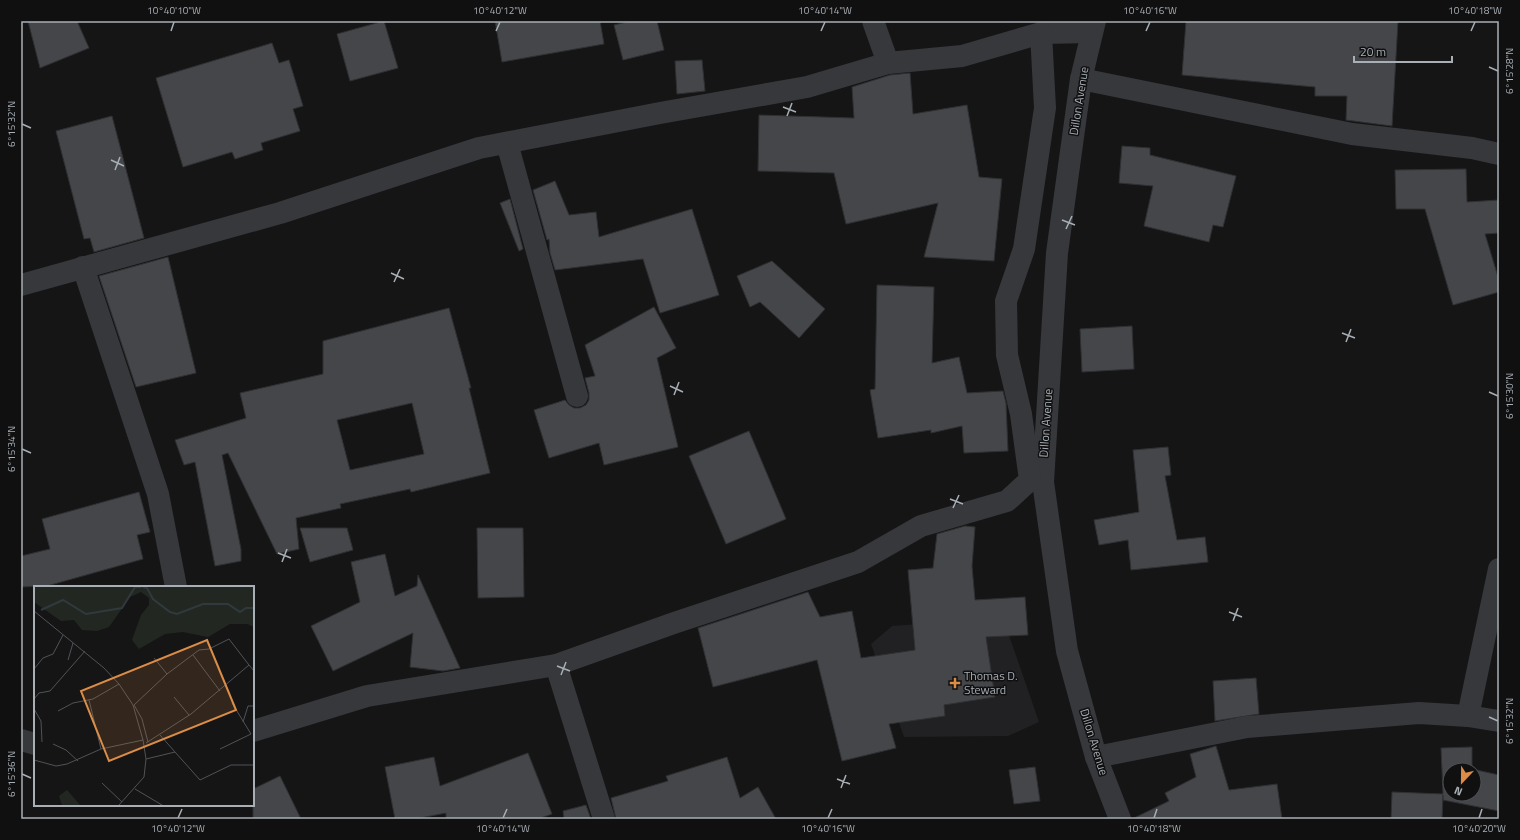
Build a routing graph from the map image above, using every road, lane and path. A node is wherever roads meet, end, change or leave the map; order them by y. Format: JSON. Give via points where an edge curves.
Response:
{"nodes":[{"id":1,"x":873,"y":21,"type":"edge"},
{"id":2,"x":1093,"y":26,"type":"edge"},
{"id":3,"x":1041,"y":33,"type":"junction"},
{"id":4,"x":888,"y":63,"type":"junction"},
{"id":5,"x":1081,"y":79,"type":"junction"},
{"id":6,"x":507,"y":143,"type":"junction"},
{"id":7,"x":1499,"y":154,"type":"edge"},
{"id":8,"x":83,"y":267,"type":"junction"},
{"id":9,"x":21,"y":285,"type":"edge"},
{"id":10,"x":577,"y":396,"type":"dead end"},
{"id":11,"x":1499,"y":569,"type":"edge"},
{"id":12,"x":176,"y":586,"type":"edge"},
{"id":13,"x":556,"y":665,"type":"junction"},
{"id":14,"x":1468,"y":716,"type":"junction"},
{"id":15,"x":1499,"y":721,"type":"edge"},
{"id":16,"x":254,"y":731,"type":"edge"},
{"id":17,"x":21,"y":740,"type":"edge"},
{"id":18,"x":34,"y":744,"type":"edge"},
{"id":19,"x":1096,"y":757,"type":"junction"},
{"id":20,"x":604,"y":819,"type":"edge"},
{"id":21,"x":1120,"y":819,"type":"edge"}],
"edges":[{"from":1,"to":4,"type":"street"},
{"from":2,"to":3,"type":"street"},
{"from":2,"to":5,"type":"street","name":"Dillon Avenue"},
{"from":3,"to":4,"type":"street","via":[[962,56]]},
{"from":3,"to":13,"type":"street","via":[[1045,108],[1024,249],[1006,301],[1007,354],[1021,414],[1030,480],[1007,502],[921,526],[858,562]]},
{"from":4,"to":6,"type":"street","via":[[807,87]]},
{"from":5,"to":7,"type":"street","via":[[1352,134],[1472,148]]},
{"from":5,"to":19,"type":"street","name":"Dillon Avenue","via":[[1057,253],[1043,482],[1067,651]]},
{"from":6,"to":8,"type":"street","via":[[479,148],[280,213]]},
{"from":6,"to":10,"type":"street"},
{"from":8,"to":9,"type":"street"},
{"from":8,"to":12,"type":"street","via":[[158,494]]},
{"from":11,"to":14,"type":"street"},
{"from":13,"to":16,"type":"street","via":[[367,696]]},
{"from":13,"to":20,"type":"street"},
{"from":14,"to":15,"type":"street"},
{"from":14,"to":19,"type":"street","via":[[1419,714],[1247,727]]},
{"from":17,"to":18,"type":"street"},
{"from":19,"to":21,"type":"street","name":"Dillon Avenue"}]}
